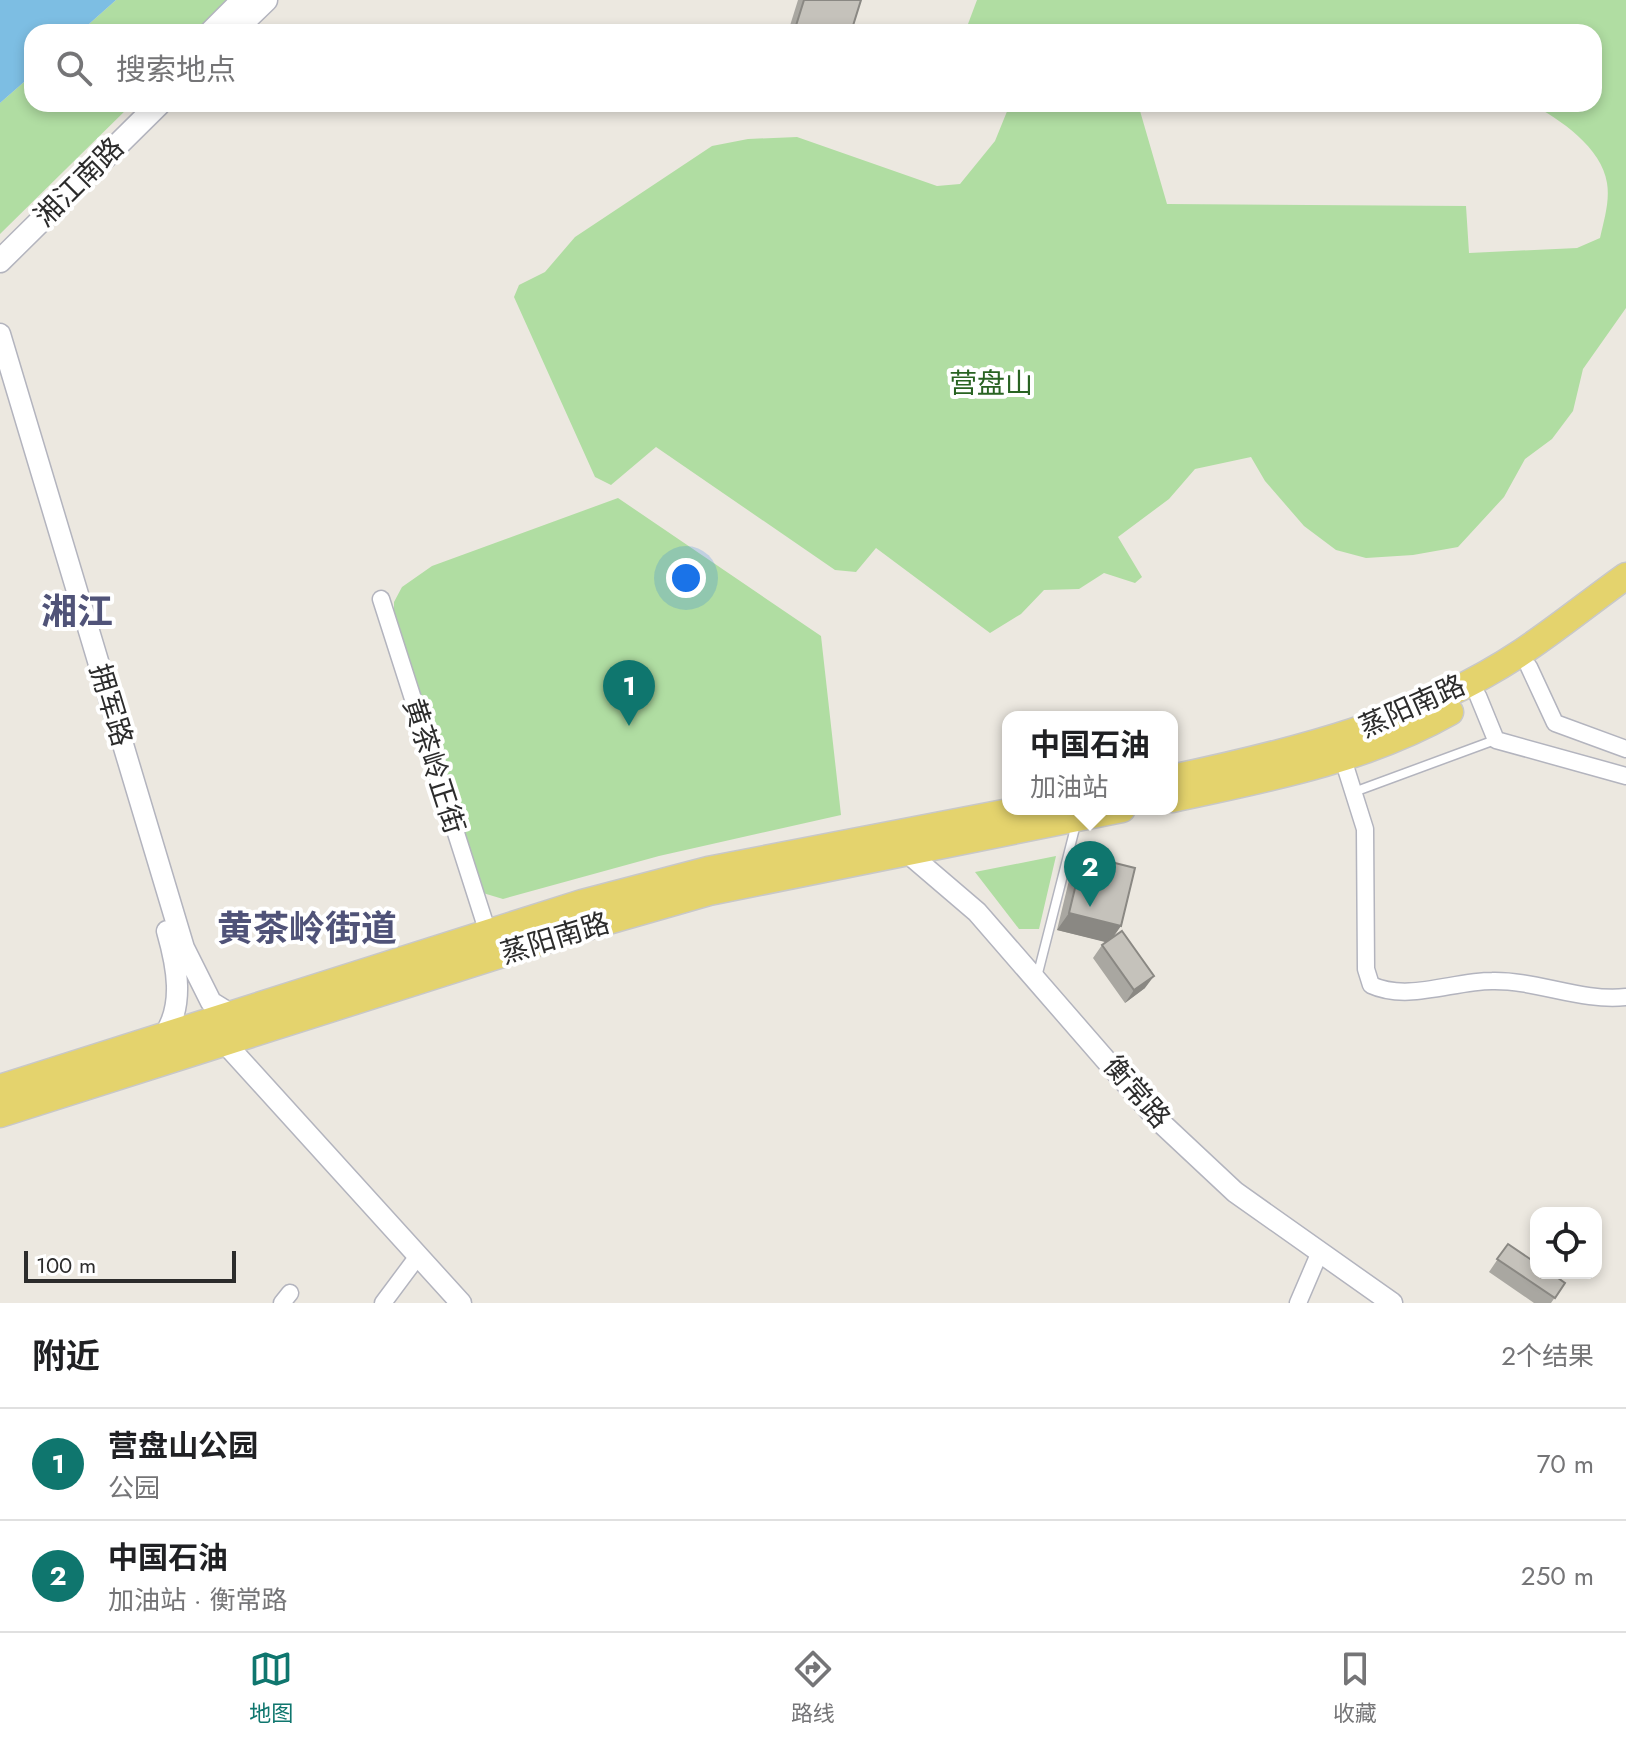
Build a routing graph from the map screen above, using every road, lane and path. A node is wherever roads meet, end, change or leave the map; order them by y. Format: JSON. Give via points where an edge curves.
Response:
{"nodes":[{"id":1,"x":243,"y":0,"type":"edge"},
{"id":2,"x":266,"y":0,"type":"edge"},
{"id":3,"x":219,"y":24,"type":"edge"},
{"id":4,"x":241,"y":24,"type":"edge"},
{"id":5,"x":133,"y":112,"type":"edge"},
{"id":6,"x":151,"y":112,"type":"edge"},
{"id":7,"x":0,"y":244,"type":"edge"},
{"id":8,"x":0,"y":261,"type":"edge"},
{"id":9,"x":0,"y":334,"type":"edge"},
{"id":10,"x":2,"y":376,"type":"edge"},
{"id":11,"x":1626,"y":576,"type":"edge"},
{"id":12,"x":1626,"y":597,"type":"edge"},
{"id":13,"x":381,"y":599,"type":"dead end"},
{"id":14,"x":1529,"y":667,"type":"junction"},
{"id":15,"x":1478,"y":696,"type":"junction"},
{"id":16,"x":1496,"y":740,"type":"junction"},
{"id":17,"x":1626,"y":749,"type":"edge"},
{"id":18,"x":1342,"y":756,"type":"junction"},
{"id":19,"x":1626,"y":776,"type":"edge"},
{"id":20,"x":1178,"y":777,"type":"edge"},
{"id":21,"x":1353,"y":792,"type":"junction"},
{"id":22,"x":1178,"y":798,"type":"edge"},
{"id":23,"x":1002,"y":813,"type":"edge"},
{"id":24,"x":1093,"y":815,"type":"edge"},
{"id":25,"x":1078,"y":818,"type":"junction"},
{"id":26,"x":908,"y":853,"type":"junction"},
{"id":27,"x":488,"y":933,"type":"junction"},
{"id":28,"x":1036,"y":978,"type":"junction"},
{"id":29,"x":1626,"y":997,"type":"edge"},
{"id":30,"x":232,"y":1015,"type":"junction"},
{"id":31,"x":163,"y":1037,"type":"junction"},
{"id":32,"x":225,"y":1043,"type":"junction"},
{"id":33,"x":0,"y":1088,"type":"edge"},
{"id":34,"x":0,"y":1114,"type":"edge"},
{"id":35,"x":1319,"y":1254,"type":"junction"},
{"id":36,"x":418,"y":1256,"type":"junction"},
{"id":37,"x":383,"y":1303,"type":"edge"},
{"id":38,"x":461,"y":1303,"type":"edge"},
{"id":39,"x":1298,"y":1303,"type":"edge"},
{"id":40,"x":1392,"y":1303,"type":"edge"}],
"edges":[{"from":1,"to":3,"type":"main road"},
{"from":2,"to":4,"type":"main road"},
{"from":5,"to":7,"type":"main road","name":"湘江南路"},
{"from":6,"to":8,"type":"main road","name":"湘江南路"},
{"from":9,"to":30,"type":"street","name":"拥军路","via":[[184,948],[211,1002]]},
{"from":10,"to":31,"type":"street","name":"拥军路","via":[[172,949],[178,1002]]},
{"from":11,"to":20,"type":"main road","name":"蒸阳南路","via":[[1520,653],[1439,698],[1282,755]]},
{"from":12,"to":14,"type":"main road","name":"蒸阳南路"},
{"from":13,"to":27,"type":"street","name":"黄茶岭正街"},
{"from":14,"to":15,"type":"main road","name":"蒸阳南路"},
{"from":14,"to":17,"type":"street","via":[[1555,723]]},
{"from":15,"to":16,"type":"street"},
{"from":15,"to":18,"type":"main road","name":"蒸阳南路","via":[[1443,716]]},
{"from":16,"to":19,"type":"street"},
{"from":16,"to":21,"type":"lane"},
{"from":18,"to":21,"type":"street"},
{"from":18,"to":22,"type":"main road","name":"蒸阳南路","via":[[1285,775]]},
{"from":21,"to":29,"type":"street","via":[[1365,829],[1366,969],[1371,985],[1403,991],[1492,980]]},
{"from":23,"to":27,"type":"main road","name":"蒸阳南路","via":[[708,870]]},
{"from":24,"to":25,"type":"main road","name":"蒸阳南路"},
{"from":25,"to":26,"type":"main road","name":"蒸阳南路"},
{"from":25,"to":28,"type":"lane"},
{"from":26,"to":28,"type":"street","name":"衡常路","via":[[977,912]]},
{"from":26,"to":32,"type":"main road","name":"蒸阳南路","via":[[709,892]]},
{"from":27,"to":30,"type":"main road","name":"蒸阳南路"},
{"from":28,"to":35,"type":"street","name":"衡常路","via":[[1157,1119],[1235,1192]]},
{"from":30,"to":31,"type":"main road","name":"蒸阳南路"},
{"from":31,"to":33,"type":"main road","name":"蒸阳南路"},
{"from":32,"to":34,"type":"main road","name":"蒸阳南路"},
{"from":32,"to":36,"type":"street"},
{"from":35,"to":39,"type":"street"},
{"from":35,"to":40,"type":"street","name":"衡常路"},
{"from":36,"to":37,"type":"street"},
{"from":36,"to":38,"type":"street"}]}
